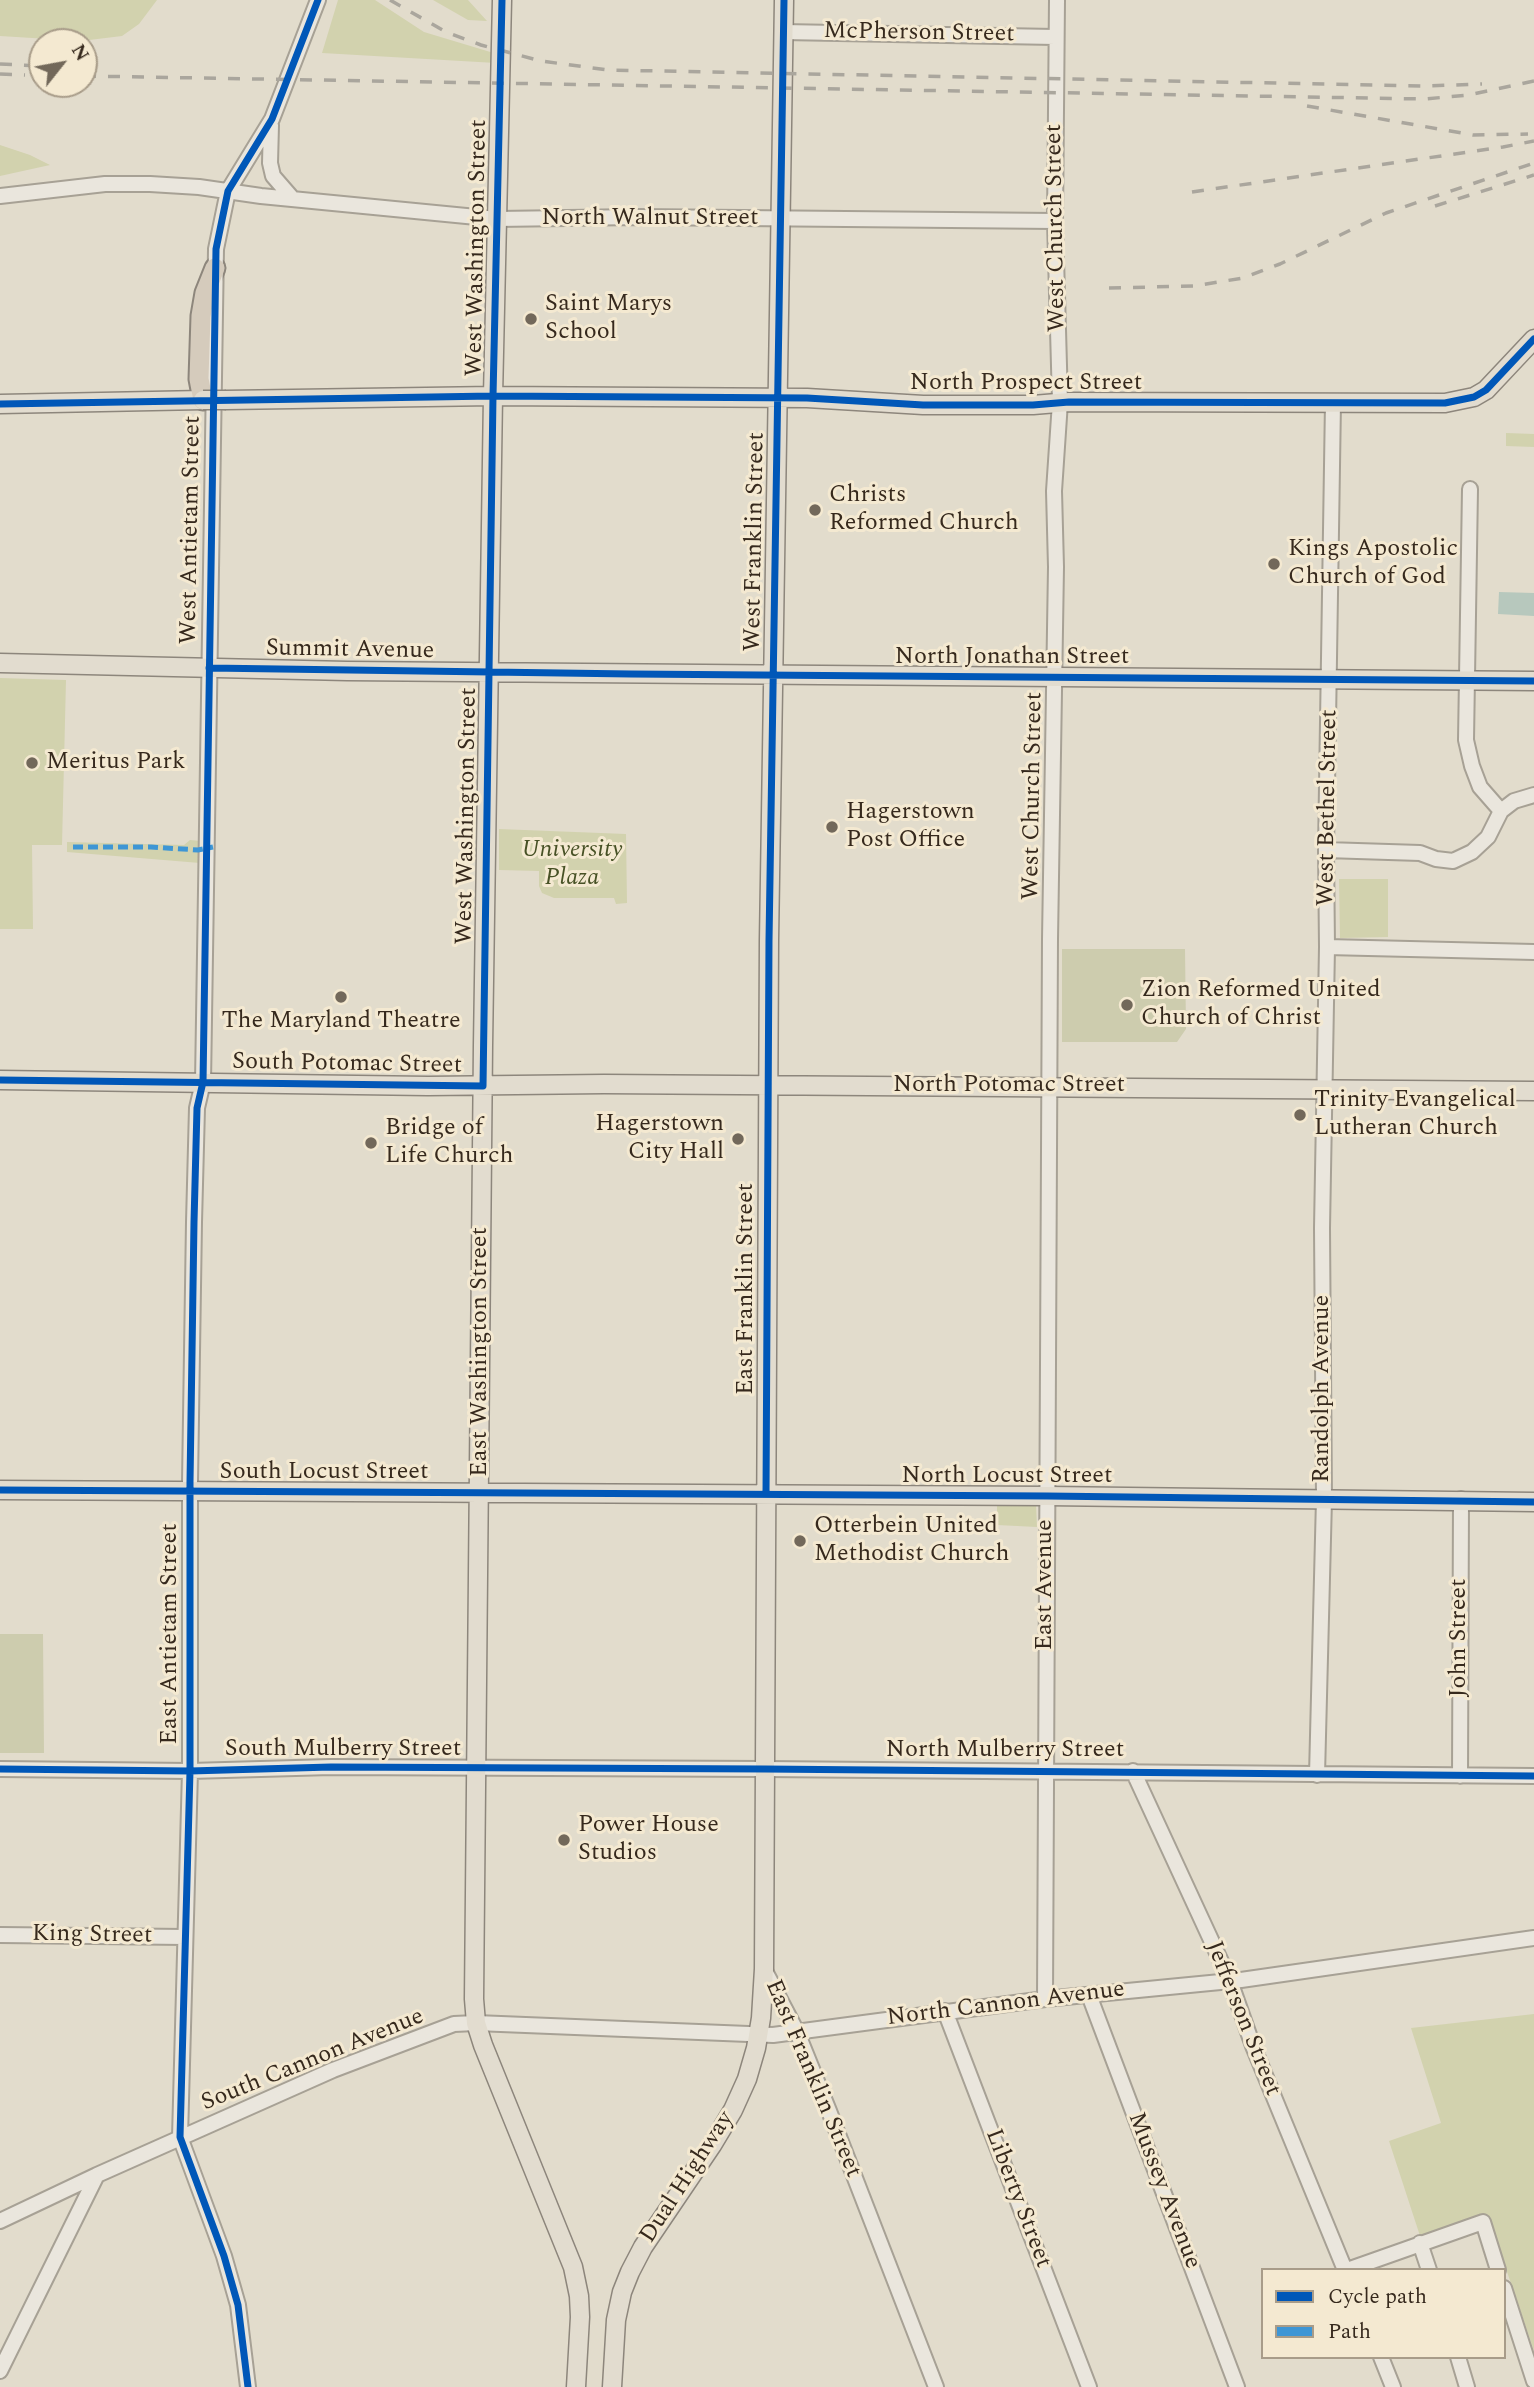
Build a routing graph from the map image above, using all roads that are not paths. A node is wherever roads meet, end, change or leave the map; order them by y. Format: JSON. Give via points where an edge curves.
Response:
{"nodes":[{"id":1,"x":318,"y":0,"type":"edge"},
{"id":2,"x":502,"y":0,"type":"edge"},
{"id":3,"x":784,"y":0,"type":"edge"},
{"id":4,"x":1057,"y":0,"type":"edge"},
{"id":5,"x":783,"y":32,"type":"junction"},
{"id":6,"x":1055,"y":37,"type":"junction"},
{"id":7,"x":272,"y":119,"type":"junction"},
{"id":8,"x":228,"y":191,"type":"junction"},
{"id":9,"x":0,"y":196,"type":"edge"},
{"id":10,"x":293,"y":200,"type":"junction"},
{"id":11,"x":497,"y":219,"type":"junction"},
{"id":12,"x":780,"y":219,"type":"junction"},
{"id":13,"x":1055,"y":221,"type":"junction"},
{"id":14,"x":215,"y":268,"type":"junction"},
{"id":15,"x":1534,"y":339,"type":"edge"},
{"id":16,"x":493,"y":396,"type":"junction"},
{"id":17,"x":777,"y":398,"type":"junction"},
{"id":18,"x":203,"y":400,"type":"junction"},
{"id":19,"x":1060,"y":402,"type":"junction"},
{"id":20,"x":1333,"y":402,"type":"junction"},
{"id":21,"x":0,"y":404,"type":"edge"},
{"id":22,"x":1470,"y":489,"type":"dead end"},
{"id":23,"x":0,"y":663,"type":"edge"},
{"id":24,"x":209,"y":668,"type":"junction"},
{"id":25,"x":490,"y":672,"type":"junction"},
{"id":26,"x":774,"y":674,"type":"junction"},
{"id":27,"x":1055,"y":678,"type":"junction"},
{"id":28,"x":1331,"y":679,"type":"junction"},
{"id":29,"x":1466,"y":680,"type":"junction"},
{"id":30,"x":1534,"y":681,"type":"edge"},
{"id":31,"x":1534,"y":795,"type":"edge"},
{"id":32,"x":1500,"y":811,"type":"junction"},
{"id":33,"x":1326,"y":850,"type":"junction"},
{"id":34,"x":1327,"y":947,"type":"junction"},
{"id":35,"x":1534,"y":952,"type":"edge"},
{"id":36,"x":0,"y":1080,"type":"edge"},
{"id":37,"x":203,"y":1082,"type":"junction"},
{"id":38,"x":768,"y":1085,"type":"junction"},
{"id":39,"x":483,"y":1086,"type":"junction"},
{"id":40,"x":1049,"y":1086,"type":"junction"},
{"id":41,"x":1324,"y":1088,"type":"junction"},
{"id":42,"x":1534,"y":1091,"type":"edge"},
{"id":43,"x":0,"y":1490,"type":"edge"},
{"id":44,"x":190,"y":1491,"type":"junction"},
{"id":45,"x":480,"y":1493,"type":"junction"},
{"id":46,"x":766,"y":1494,"type":"junction"},
{"id":47,"x":1047,"y":1496,"type":"junction"},
{"id":48,"x":1324,"y":1499,"type":"junction"},
{"id":49,"x":1461,"y":1499,"type":"junction"},
{"id":50,"x":1534,"y":1502,"type":"edge"},
{"id":51,"x":476,"y":1768,"type":"junction"},
{"id":52,"x":0,"y":1769,"type":"edge"},
{"id":53,"x":765,"y":1769,"type":"junction"},
{"id":54,"x":190,"y":1771,"type":"junction"},
{"id":55,"x":1133,"y":1771,"type":"junction"},
{"id":56,"x":1045,"y":1772,"type":"junction"},
{"id":57,"x":1317,"y":1775,"type":"junction"},
{"id":58,"x":1460,"y":1776,"type":"junction"},
{"id":59,"x":1534,"y":1776,"type":"edge"},
{"id":60,"x":0,"y":1935,"type":"edge"},
{"id":61,"x":185,"y":1937,"type":"junction"},
{"id":62,"x":1534,"y":1939,"type":"edge"},
{"id":63,"x":764,"y":1969,"type":"junction"},
{"id":64,"x":1230,"y":1981,"type":"junction"},
{"id":65,"x":1089,"y":1995,"type":"junction"},
{"id":66,"x":1045,"y":1999,"type":"junction"},
{"id":67,"x":945,"y":2011,"type":"junction"},
{"id":68,"x":477,"y":2023,"type":"junction"},
{"id":69,"x":797,"y":2032,"type":"junction"},
{"id":70,"x":759,"y":2036,"type":"junction"},
{"id":71,"x":180,"y":2137,"type":"junction"},
{"id":72,"x":97,"y":2175,"type":"junction"},
{"id":73,"x":0,"y":2221,"type":"edge"},
{"id":74,"x":1420,"y":2243,"type":"junction"},
{"id":75,"x":1345,"y":2268,"type":"edge"},
{"id":76,"x":1351,"y":2268,"type":"edge"},
{"id":77,"x":1428,"y":2268,"type":"edge"},
{"id":78,"x":1498,"y":2268,"type":"edge"},
{"id":79,"x":1506,"y":2294,"type":"edge"},
{"id":80,"x":1382,"y":2359,"type":"edge"},
{"id":81,"x":1459,"y":2359,"type":"edge"},
{"id":82,"x":0,"y":2371,"type":"edge"},
{"id":83,"x":1534,"y":2381,"type":"edge"},
{"id":84,"x":248,"y":2387,"type":"edge"},
{"id":85,"x":576,"y":2387,"type":"edge"},
{"id":86,"x":612,"y":2387,"type":"edge"},
{"id":87,"x":936,"y":2387,"type":"edge"},
{"id":88,"x":1089,"y":2387,"type":"edge"},
{"id":89,"x":1237,"y":2387,"type":"edge"},
{"id":90,"x":1393,"y":2387,"type":"edge"},
{"id":91,"x":1467,"y":2387,"type":"edge"}],
"edges":[{"from":1,"to":7,"type":"street","name":"West Antietam Street"},
{"from":2,"to":11,"type":"main road","name":"West Washington Street"},
{"from":3,"to":5,"type":"main road","name":"West Franklin Street"},
{"from":4,"to":6,"type":"street","name":"West Church Street"},
{"from":5,"to":6,"type":"street","name":"McPherson Street"},
{"from":5,"to":12,"type":"main road","name":"West Franklin Street"},
{"from":6,"to":13,"type":"street","name":"West Church Street"},
{"from":7,"to":8,"type":"street","name":"West Antietam Street"},
{"from":7,"to":10,"type":"street","via":[[273,176]]},
{"from":8,"to":9,"type":"street","name":"North Walnut Street","via":[[106,184]]},
{"from":8,"to":10,"type":"street","name":"North Walnut Street"},
{"from":8,"to":14,"type":"street","name":"West Antietam Street"},
{"from":10,"to":11,"type":"street","name":"North Walnut Street"},
{"from":11,"to":12,"type":"street","name":"North Walnut Street"},
{"from":11,"to":16,"type":"main road","name":"West Washington Street"},
{"from":12,"to":13,"type":"street","name":"North Walnut Street"},
{"from":12,"to":17,"type":"main road","name":"West Franklin Street"},
{"from":13,"to":19,"type":"street","name":"West Church Street"},
{"from":14,"to":18,"type":"highway","via":[[201,316]]},
{"from":14,"to":24,"type":"street","name":"West Antietam Street"},
{"from":15,"to":20,"type":"main road","name":"North Prospect Street","via":[[1497,381],[1474,397],[1445,403]]},
{"from":16,"to":17,"type":"main road","name":"North Prospect Street"},
{"from":16,"to":18,"type":"main road","name":"North Prospect Street","bridge":true},
{"from":16,"to":25,"type":"main road","name":"West Washington Street"},
{"from":17,"to":19,"type":"main road","name":"North Prospect Street","via":[[923,405]]},
{"from":17,"to":26,"type":"main road","name":"West Franklin Street"},
{"from":18,"to":21,"type":"main road","name":"North Prospect Street"},
{"from":19,"to":20,"type":"main road","name":"North Prospect Street"},
{"from":19,"to":27,"type":"street","name":"West Church Street","via":[[1054,491]]},
{"from":20,"to":28,"type":"street","name":"West Bethel Street"},
{"from":22,"to":29,"type":"street"},
{"from":23,"to":24,"type":"main road","name":"Summit Avenue"},
{"from":24,"to":25,"type":"main road","name":"Summit Avenue"},
{"from":24,"to":37,"type":"street","name":"West Antietam Street"},
{"from":25,"to":26,"type":"main road","name":"North Jonathan Street"},
{"from":25,"to":39,"type":"main road","name":"West Washington Street"},
{"from":26,"to":27,"type":"main road","name":"North Jonathan Street"},
{"from":26,"to":38,"type":"main road","name":"West Franklin Street"},
{"from":27,"to":28,"type":"main road","name":"North Jonathan Street"},
{"from":27,"to":40,"type":"street","name":"West Church Street"},
{"from":28,"to":29,"type":"main road","name":"North Jonathan Street"},
{"from":28,"to":33,"type":"street","name":"West Bethel Street"},
{"from":29,"to":30,"type":"main road","name":"North Jonathan Street"},
{"from":29,"to":32,"type":"street","via":[[1466,740],[1472,766],[1480,787]]},
{"from":31,"to":32,"type":"street"},
{"from":32,"to":33,"type":"street","via":[[1488,838],[1453,861],[1420,853]]},
{"from":33,"to":34,"type":"street","name":"West Bethel Street"},
{"from":34,"to":35,"type":"street"},
{"from":34,"to":41,"type":"street","name":"West Bethel Street"},
{"from":36,"to":37,"type":"main road","name":"South Potomac Street"},
{"from":37,"to":39,"type":"main road","name":"South Potomac Street"},
{"from":37,"to":44,"type":"street","name":"East Antietam Street","via":[[197,1108]]},
{"from":38,"to":39,"type":"main road","name":"North Potomac Street"},
{"from":38,"to":40,"type":"main road","name":"North Potomac Street"},
{"from":38,"to":46,"type":"main road","name":"East Franklin Street"},
{"from":39,"to":45,"type":"main road","name":"East Washington Street"},
{"from":40,"to":41,"type":"main road","name":"North Potomac Street"},
{"from":40,"to":47,"type":"street","name":"East Avenue"},
{"from":41,"to":42,"type":"main road","name":"North Potomac Street"},
{"from":41,"to":48,"type":"street","name":"Randolph Avenue"},
{"from":43,"to":44,"type":"main road","name":"South Locust Street"},
{"from":44,"to":45,"type":"main road","name":"South Locust Street"},
{"from":44,"to":54,"type":"street","name":"East Antietam Street"},
{"from":45,"to":46,"type":"main road","name":"North Locust Street"},
{"from":45,"to":51,"type":"main road","name":"East Washington Street"},
{"from":46,"to":47,"type":"main road","name":"North Locust Street"},
{"from":46,"to":53,"type":"main road","name":"East Franklin Street"},
{"from":47,"to":48,"type":"main road","name":"North Locust Street"},
{"from":47,"to":56,"type":"street","name":"East Avenue"},
{"from":48,"to":49,"type":"main road","name":"North Locust Street"},
{"from":48,"to":57,"type":"street","name":"Randolph Avenue"},
{"from":49,"to":50,"type":"main road","name":"North Locust Street"},
{"from":49,"to":58,"type":"street","name":"John Street"},
{"from":51,"to":53,"type":"street","name":"North Mulberry Street"},
{"from":51,"to":54,"type":"street","name":"South Mulberry Street"},
{"from":51,"to":68,"type":"main road","name":"East Washington Street"},
{"from":52,"to":54,"type":"street","name":"South Mulberry Street"},
{"from":53,"to":56,"type":"street","name":"North Mulberry Street"},
{"from":53,"to":63,"type":"main road","name":"East Franklin Street"},
{"from":54,"to":61,"type":"street","name":"East Antietam Street"},
{"from":55,"to":56,"type":"street","name":"North Mulberry Street"},
{"from":55,"to":57,"type":"street","name":"North Mulberry Street"},
{"from":55,"to":64,"type":"street","name":"Jefferson Street"},
{"from":56,"to":66,"type":"street","name":"East Avenue"},
{"from":57,"to":58,"type":"street","name":"North Mulberry Street"},
{"from":58,"to":59,"type":"street","name":"North Mulberry Street"},
{"from":60,"to":61,"type":"street","name":"King Street"},
{"from":61,"to":71,"type":"street","name":"East Antietam Street"},
{"from":62,"to":64,"type":"street","name":"North Cannon Avenue"},
{"from":63,"to":69,"type":"street","name":"East Franklin Street"},
{"from":63,"to":70,"type":"main road","name":"Dual Highway"},
{"from":64,"to":65,"type":"street","name":"North Cannon Avenue"},
{"from":64,"to":75,"type":"street","name":"Jefferson Street"},
{"from":65,"to":66,"type":"street","name":"North Cannon Avenue"},
{"from":65,"to":89,"type":"street","name":"Mussey Avenue"},
{"from":66,"to":67,"type":"street","name":"North Cannon Avenue"},
{"from":67,"to":69,"type":"street","name":"North Cannon Avenue"},
{"from":67,"to":88,"type":"street","name":"Liberty Street"},
{"from":68,"to":70,"type":"street","name":"North Cannon Avenue"},
{"from":68,"to":71,"type":"street","name":"South Cannon Avenue","via":[[454,2024],[333,2070]]},
{"from":68,"to":85,"type":"main road","name":"East Washington Street","via":[[573,2267],[580,2317]]},
{"from":69,"to":70,"type":"street","name":"North Cannon Avenue"},
{"from":69,"to":87,"type":"street","name":"East Franklin Street"},
{"from":70,"to":86,"type":"main road","name":"Dual Highway","via":[[733,2110],[630,2272],[616,2320]]},
{"from":71,"to":72,"type":"street","name":"South Cannon Avenue"},
{"from":71,"to":84,"type":"street","name":"East Antietam Street","via":[[238,2305]]},
{"from":72,"to":73,"type":"street","name":"South Cannon Avenue"},
{"from":72,"to":82,"type":"street"},
{"from":74,"to":76,"type":"street"},
{"from":74,"to":77,"type":"street"},
{"from":74,"to":78,"type":"street","via":[[1483,2222]]},
{"from":79,"to":83,"type":"street"},
{"from":80,"to":90,"type":"street"},
{"from":81,"to":91,"type":"street"}]}
